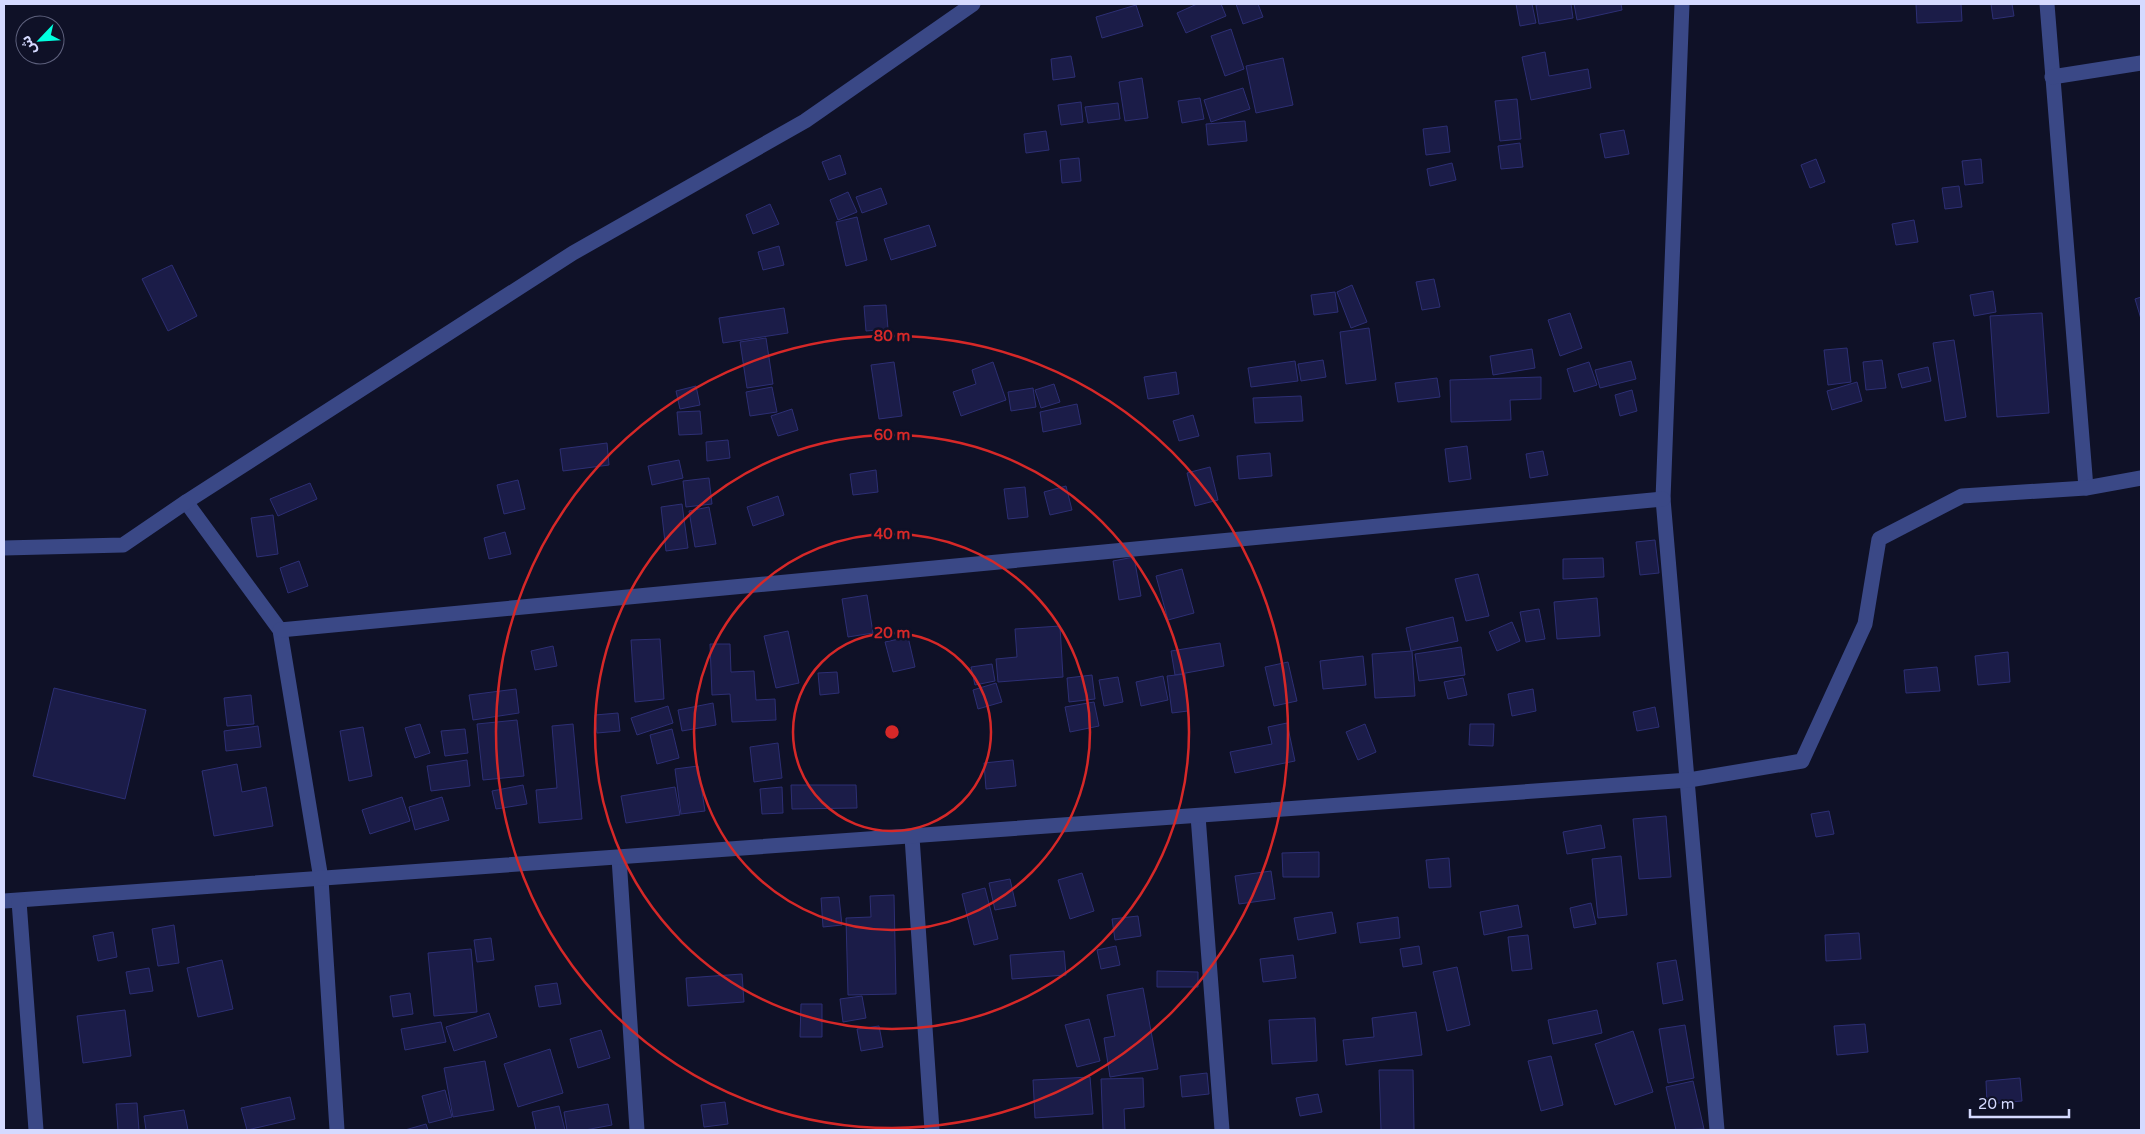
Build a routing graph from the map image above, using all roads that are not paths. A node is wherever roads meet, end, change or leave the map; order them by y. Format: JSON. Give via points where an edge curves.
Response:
{"nodes":[{"id":1,"x":974,"y":4,"type":"edge"},
{"id":2,"x":1682,"y":4,"type":"edge"},
{"id":3,"x":2047,"y":4,"type":"edge"},
{"id":4,"x":2141,"y":63,"type":"edge"},
{"id":5,"x":2052,"y":77,"type":"junction"},
{"id":6,"x":2141,"y":478,"type":"edge"},
{"id":7,"x":2086,"y":488,"type":"junction"},
{"id":8,"x":1663,"y":499,"type":"junction"},
{"id":9,"x":186,"y":502,"type":"junction"},
{"id":10,"x":4,"y":548,"type":"edge"},
{"id":11,"x":280,"y":630,"type":"junction"},
{"id":12,"x":1689,"y":780,"type":"junction"},
{"id":13,"x":1198,"y":816,"type":"junction"},
{"id":14,"x":912,"y":837,"type":"junction"},
{"id":15,"x":619,"y":858,"type":"junction"},
{"id":16,"x":320,"y":879,"type":"junction"},
{"id":17,"x":4,"y":901,"type":"edge"},
{"id":18,"x":20,"y":901,"type":"junction"},
{"id":19,"x":36,"y":1130,"type":"edge"},
{"id":20,"x":337,"y":1130,"type":"edge"},
{"id":21,"x":637,"y":1130,"type":"edge"},
{"id":22,"x":932,"y":1130,"type":"edge"},
{"id":23,"x":1222,"y":1130,"type":"edge"},
{"id":24,"x":1718,"y":1130,"type":"edge"}],
"edges":[{"from":1,"to":9,"type":"street","via":[[805,121],[573,253]]},
{"from":2,"to":8,"type":"street"},
{"from":3,"to":5,"type":"street"},
{"from":4,"to":5,"type":"street"},
{"from":5,"to":7,"type":"street"},
{"from":6,"to":7,"type":"street"},
{"from":7,"to":12,"type":"street","via":[[1962,496],[1879,539],[1866,624],[1802,761]]},
{"from":8,"to":11,"type":"street"},
{"from":8,"to":12,"type":"street"},
{"from":9,"to":10,"type":"street","via":[[123,545]]},
{"from":9,"to":11,"type":"street"},
{"from":11,"to":16,"type":"street"},
{"from":12,"to":13,"type":"street"},
{"from":12,"to":24,"type":"street"},
{"from":13,"to":14,"type":"street"},
{"from":13,"to":23,"type":"street"},
{"from":14,"to":15,"type":"street"},
{"from":14,"to":22,"type":"street"},
{"from":15,"to":16,"type":"street"},
{"from":15,"to":21,"type":"street"},
{"from":16,"to":18,"type":"street"},
{"from":16,"to":20,"type":"street"},
{"from":17,"to":18,"type":"street"},
{"from":18,"to":19,"type":"street"}]}
